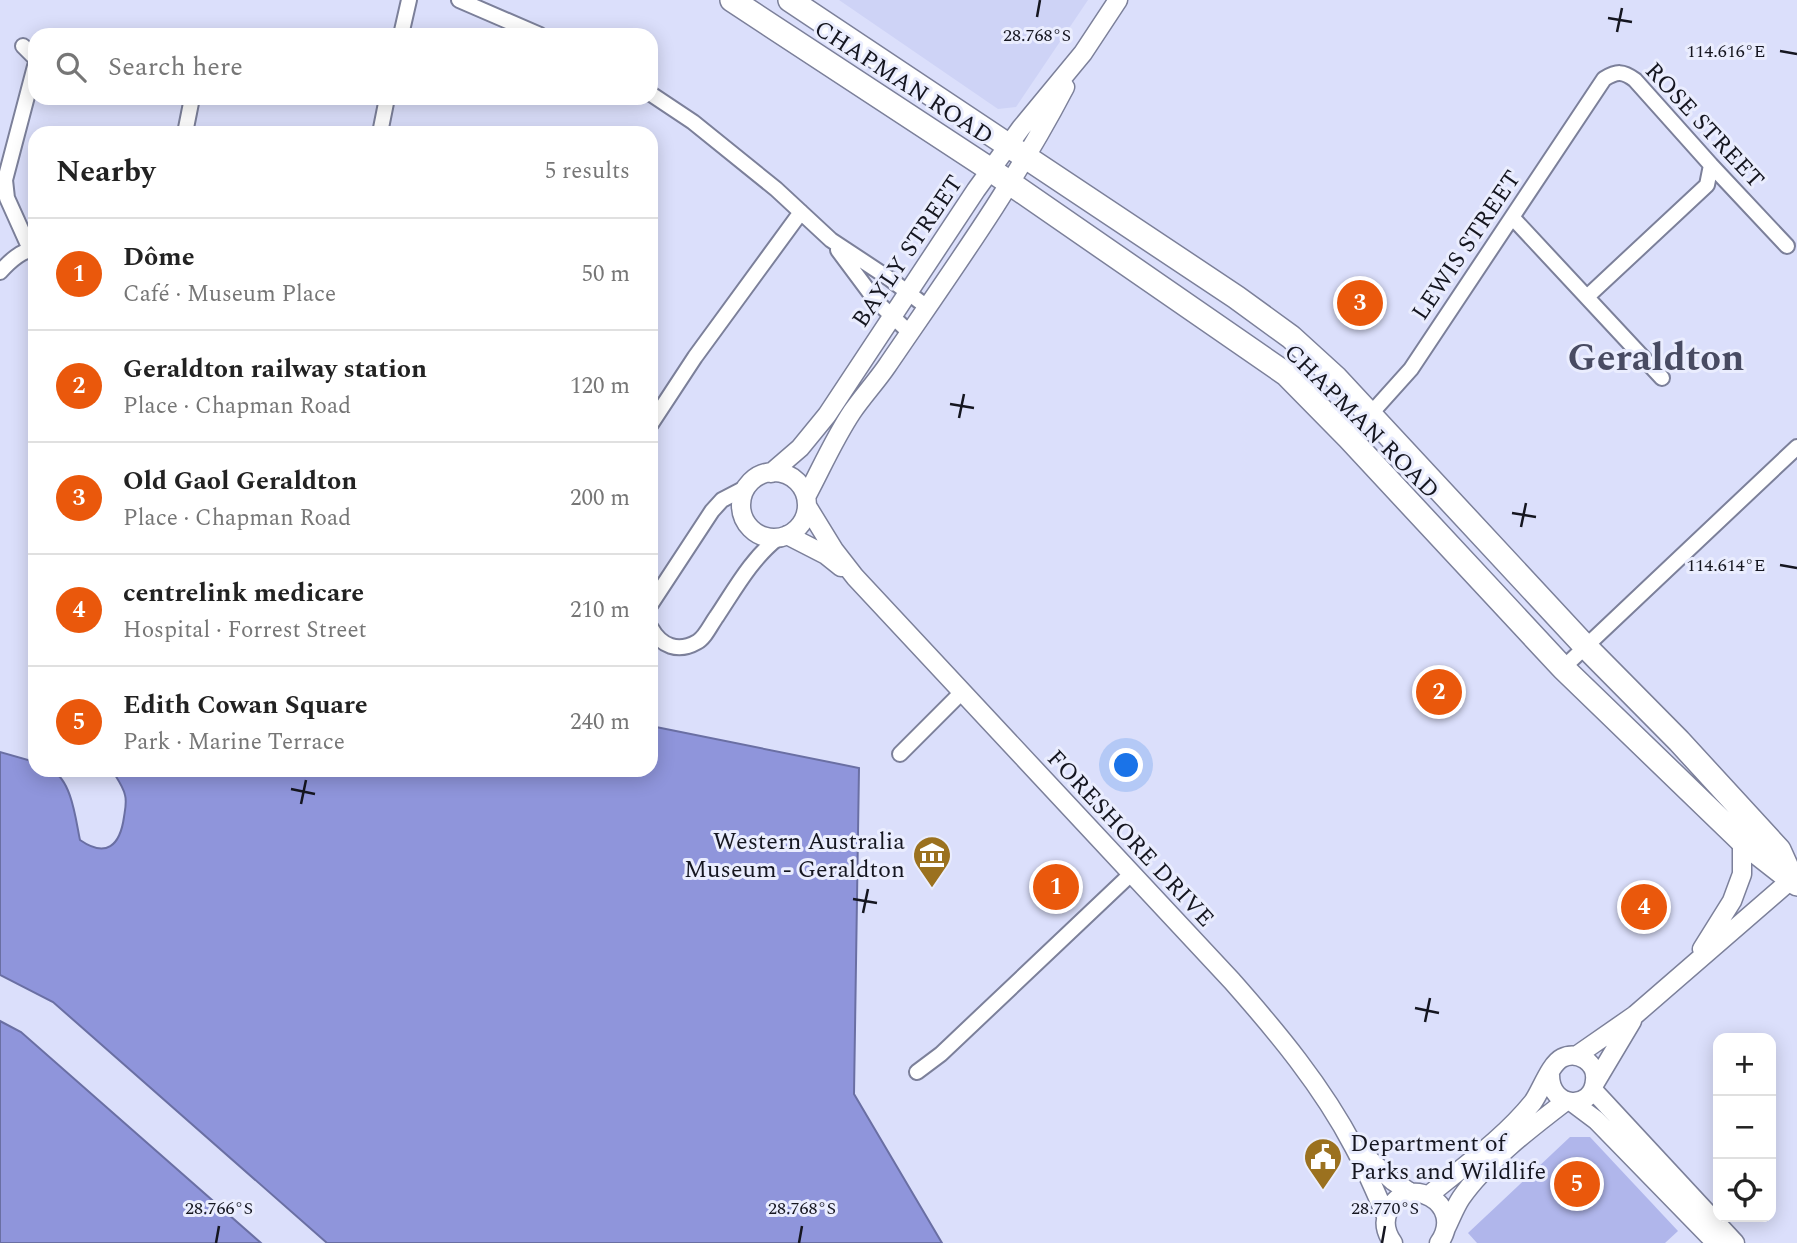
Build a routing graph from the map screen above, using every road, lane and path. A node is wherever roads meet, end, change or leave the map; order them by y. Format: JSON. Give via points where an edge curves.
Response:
{"nodes":[{"id":1,"x":408,"y":0,"type":"edge"},
{"id":2,"x":459,"y":0,"type":"edge"},
{"id":3,"x":732,"y":0,"type":"edge"},
{"id":4,"x":790,"y":0,"type":"edge"},
{"id":5,"x":1118,"y":0,"type":"edge"},
{"id":6,"x":402,"y":28,"type":"edge"},
{"id":7,"x":524,"y":28,"type":"edge"},
{"id":8,"x":23,"y":46,"type":"dead end"},
{"id":9,"x":28,"y":51,"type":"edge"},
{"id":10,"x":1614,"y":72,"type":"joint"},
{"id":11,"x":28,"y":93,"type":"edge"},
{"id":12,"x":658,"y":99,"type":"edge"},
{"id":13,"x":191,"y":105,"type":"edge"},
{"id":14,"x":386,"y":105,"type":"edge"},
{"id":15,"x":186,"y":126,"type":"edge"},
{"id":16,"x":381,"y":126,"type":"edge"},
{"id":17,"x":1017,"y":151,"type":"junction"},
{"id":18,"x":1711,"y":165,"type":"junction"},
{"id":19,"x":1000,"y":177,"type":"junction"},
{"id":20,"x":801,"y":212,"type":"junction"},
{"id":21,"x":1512,"y":217,"type":"junction"},
{"id":22,"x":831,"y":240,"type":"junction"},
{"id":23,"x":28,"y":241,"type":"edge"},
{"id":24,"x":1787,"y":246,"type":"dead end"},
{"id":25,"x":28,"y":251,"type":"edge"},
{"id":26,"x":0,"y":272,"type":"edge"},
{"id":27,"x":908,"y":293,"type":"junction"},
{"id":28,"x":1588,"y":296,"type":"junction"},
{"id":29,"x":927,"y":307,"type":"junction"},
{"id":30,"x":892,"y":317,"type":"junction"},
{"id":31,"x":909,"y":332,"type":"junction"},
{"id":32,"x":1662,"y":378,"type":"dead end"},
{"id":33,"x":658,"y":413,"type":"edge"},
{"id":34,"x":1371,"y":415,"type":"junction"},
{"id":35,"x":1349,"y":438,"type":"junction"},
{"id":36,"x":1797,"y":447,"type":"edge"},
{"id":37,"x":771,"y":473,"type":"junction"},
{"id":38,"x":747,"y":487,"type":"junction"},
{"id":39,"x":807,"y":501,"type":"junction"},
{"id":40,"x":783,"y":537,"type":"junction"},
{"id":41,"x":855,"y":578,"type":"junction"},
{"id":42,"x":658,"y":593,"type":"edge"},
{"id":43,"x":658,"y":637,"type":"edge"},
{"id":44,"x":1585,"y":646,"type":"junction"},
{"id":45,"x":1563,"y":668,"type":"junction"},
{"id":46,"x":962,"y":692,"type":"junction"},
{"id":47,"x":900,"y":754,"type":"dead end"},
{"id":48,"x":1742,"y":841,"type":"junction"},
{"id":49,"x":1131,"y":874,"type":"junction"},
{"id":50,"x":1796,"y":879,"type":"edge"},
{"id":51,"x":1691,"y":967,"type":"junction"},
{"id":52,"x":1635,"y":1015,"type":"junction"},
{"id":53,"x":1576,"y":1056,"type":"junction"},
{"id":54,"x":917,"y":1072,"type":"dead end"},
{"id":55,"x":1550,"y":1075,"type":"junction"},
{"id":56,"x":1594,"y":1086,"type":"junction"},
{"id":57,"x":1569,"y":1101,"type":"junction"},
{"id":58,"x":1354,"y":1146,"type":"junction"},
{"id":59,"x":1420,"y":1194,"type":"junction"},
{"id":60,"x":1386,"y":1220,"type":"junction"},
{"id":61,"x":1445,"y":1237,"type":"edge"},
{"id":62,"x":1377,"y":1243,"type":"edge"},
{"id":63,"x":1393,"y":1243,"type":"edge"},
{"id":64,"x":1716,"y":1243,"type":"edge"},
{"id":65,"x":1735,"y":1243,"type":"edge"}],
"edges":[{"from":1,"to":6,"type":"street"},
{"from":2,"to":7,"type":"street"},
{"from":3,"to":19,"type":"main road","name":"CHAPMAN ROAD"},
{"from":4,"to":17,"type":"main road","name":"CHAPMAN ROAD"},
{"from":5,"to":17,"type":"street","name":"BAYLY STREET"},
{"from":8,"to":9,"type":"street"},
{"from":10,"to":18,"type":"street","name":"ROSE STREET","via":[[1635,79]]},
{"from":10,"to":21,"type":"street","name":"LEWIS STREET","via":[[1604,79]]},
{"from":11,"to":23,"type":"street","via":[[5,180],[7,198]]},
{"from":12,"to":20,"type":"street"},
{"from":13,"to":15,"type":"street"},
{"from":14,"to":16,"type":"street"},
{"from":17,"to":19,"type":"street","name":"BAYLY STREET"},
{"from":17,"to":34,"type":"main road","name":"CHAPMAN ROAD","via":[[1291,337]]},
{"from":18,"to":24,"type":"street","name":"ROSE STREET"},
{"from":18,"to":28,"type":"street","via":[[1707,185]]},
{"from":19,"to":27,"type":"street","name":"BAYLY STREET"},
{"from":19,"to":29,"type":"street","name":"BAYLY STREET"},
{"from":19,"to":35,"type":"main road","name":"CHAPMAN ROAD","via":[[1286,374]]},
{"from":20,"to":22,"type":"street"},
{"from":20,"to":33,"type":"street"},
{"from":21,"to":28,"type":"street"},
{"from":21,"to":34,"type":"street","name":"LEWIS STREET","via":[[1411,369]]},
{"from":22,"to":27,"type":"street"},
{"from":22,"to":30,"type":"street"},
{"from":25,"to":26,"type":"street"},
{"from":27,"to":29,"type":"street"},
{"from":27,"to":30,"type":"street","name":"BAYLY STREET"},
{"from":28,"to":32,"type":"street"},
{"from":29,"to":31,"type":"street","name":"BAYLY STREET"},
{"from":30,"to":31,"type":"street"},
{"from":30,"to":37,"type":"street","name":"BAYLY STREET","via":[[827,415]]},
{"from":31,"to":39,"type":"street","name":"BAYLY STREET","via":[[829,450]]},
{"from":34,"to":35,"type":"street","name":"LEWIS STREET"},
{"from":34,"to":44,"type":"main road","name":"CHAPMAN ROAD"},
{"from":35,"to":45,"type":"main road","name":"CHAPMAN ROAD"},
{"from":36,"to":44,"type":"street"},
{"from":37,"to":38,"type":"street"},
{"from":37,"to":39,"type":"street","via":[[789,476],[802,488]]},
{"from":38,"to":40,"type":"street","via":[[742,505],[746,522],[760,535]]},
{"from":38,"to":42,"type":"street","via":[[712,511]]},
{"from":39,"to":40,"type":"street","via":[[802,524]]},
{"from":39,"to":41,"type":"street","name":"FORESHORE DRIVE"},
{"from":40,"to":41,"type":"street","name":"FORESHORE DRIVE","via":[[826,555]]},
{"from":40,"to":43,"type":"street","via":[[755,560],[700,641],[672,647]]},
{"from":41,"to":46,"type":"street","name":"FORESHORE DRIVE"},
{"from":44,"to":45,"type":"street"},
{"from":44,"to":50,"type":"main road","name":"CHAPMAN ROAD","via":[[1779,850]]},
{"from":45,"to":48,"type":"main road","name":"CHAPMAN ROAD"},
{"from":46,"to":47,"type":"street"},
{"from":46,"to":49,"type":"street","name":"FORESHORE DRIVE"},
{"from":48,"to":50,"type":"main road","name":"CHAPMAN ROAD"},
{"from":48,"to":51,"type":"street","via":[[1742,874],[1732,901]]},
{"from":49,"to":54,"type":"street"},
{"from":49,"to":58,"type":"street","name":"FORESHORE DRIVE","via":[[1275,1031]]},
{"from":50,"to":51,"type":"street"},
{"from":51,"to":52,"type":"street"},
{"from":52,"to":53,"type":"street"},
{"from":52,"to":56,"type":"street"},
{"from":53,"to":55,"type":"street","via":[[1562,1058]]},
{"from":53,"to":56,"type":"street","via":[[1593,1068]]},
{"from":55,"to":57,"type":"street","via":[[1556,1095]]},
{"from":55,"to":59,"type":"street","via":[[1534,1101],[1484,1150]]},
{"from":56,"to":57,"type":"street","via":[[1584,1099]]},
{"from":56,"to":65,"type":"street"},
{"from":57,"to":61,"type":"street","via":[[1511,1146],[1472,1185]]},
{"from":57,"to":64,"type":"street","via":[[1596,1120]]},
{"from":58,"to":59,"type":"street","name":"FORESHORE DRIVE","via":[[1393,1181]]},
{"from":58,"to":60,"type":"street","name":"FORESHORE DRIVE"},
{"from":59,"to":60,"type":"street","via":[[1395,1201]]},
{"from":59,"to":61,"type":"street","via":[[1442,1208]]},
{"from":60,"to":62,"type":"street"},
{"from":60,"to":63,"type":"street","name":"FORESHORE DRIVE"}]}
